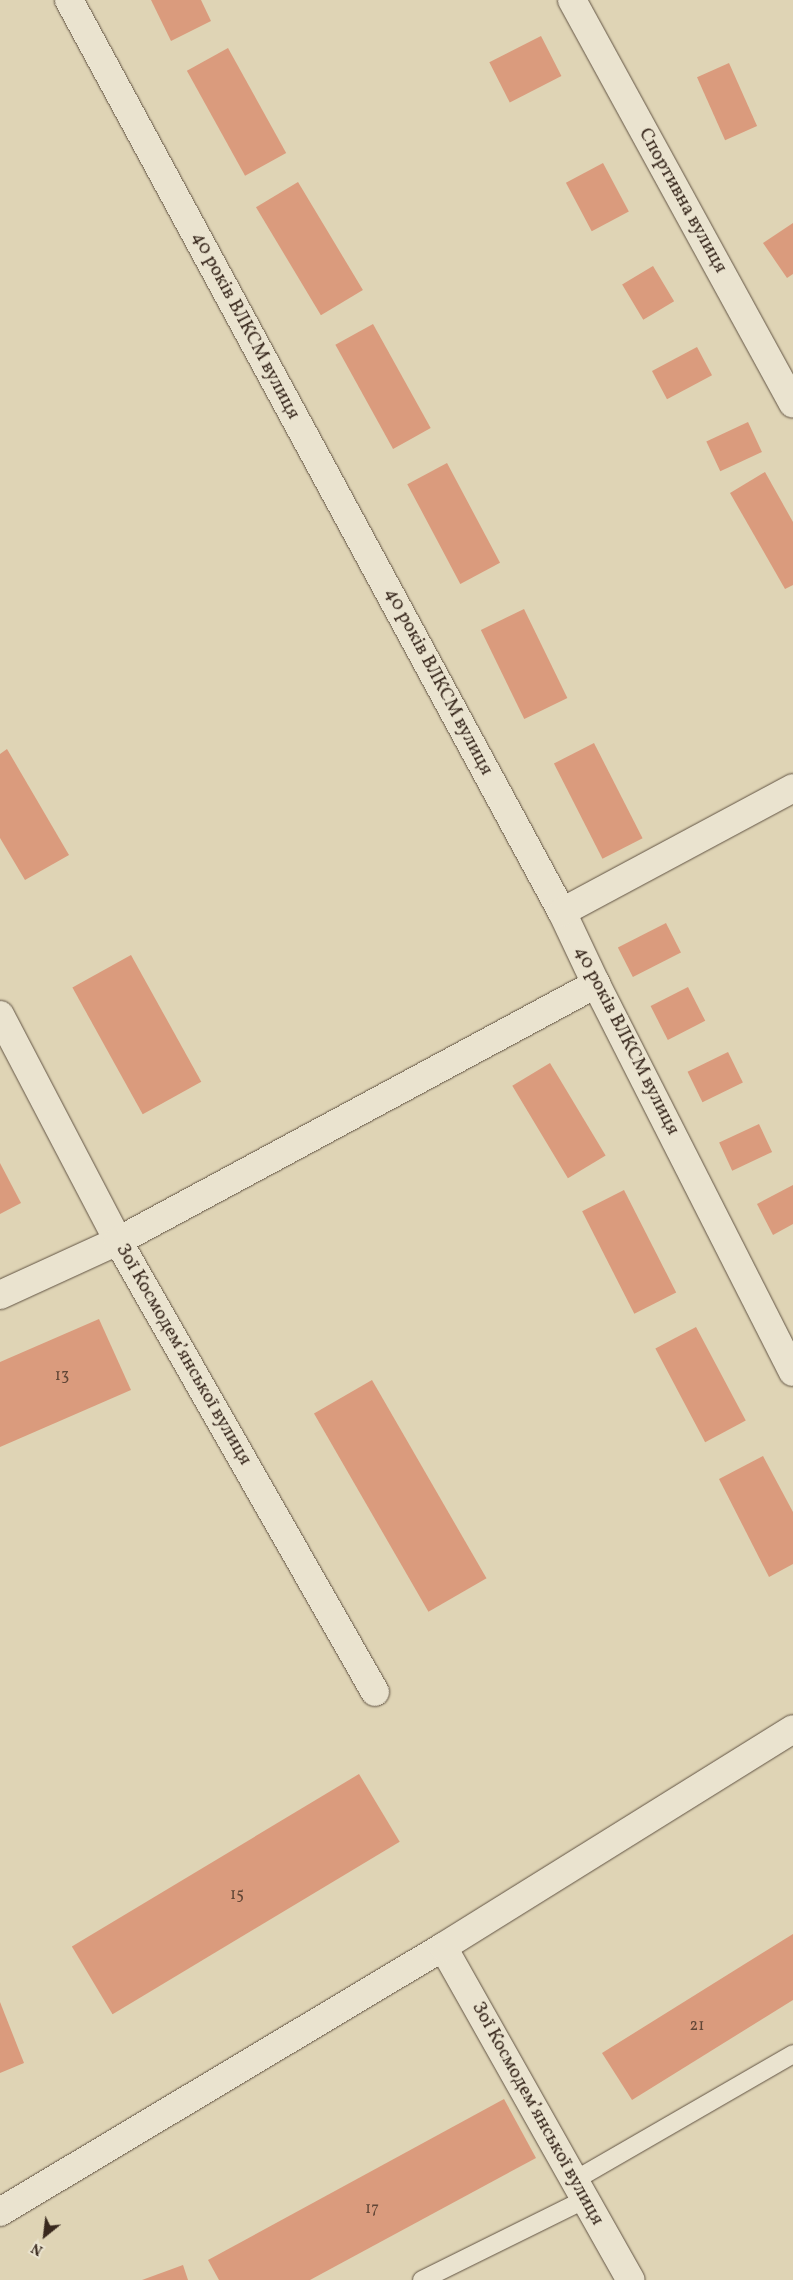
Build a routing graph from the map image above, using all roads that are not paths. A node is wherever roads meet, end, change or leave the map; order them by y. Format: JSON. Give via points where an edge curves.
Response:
{"nodes":[{"id":1,"x":69,"y":0,"type":"edge"},
{"id":2,"x":572,"y":0,"type":"edge"},
{"id":3,"x":793,"y":403,"type":"edge"},
{"id":4,"x":793,"y":788,"type":"edge"},
{"id":5,"x":562,"y":912,"type":"junction"},
{"id":6,"x":596,"y":984,"type":"junction"},
{"id":7,"x":0,"y":1015,"type":"edge"},
{"id":8,"x":118,"y":1241,"type":"junction"},
{"id":9,"x":0,"y":1295,"type":"edge"},
{"id":10,"x":793,"y":1372,"type":"edge"},
{"id":11,"x":374,"y":1692,"type":"dead end"},
{"id":12,"x":791,"y":1735,"type":"edge"},
{"id":13,"x":443,"y":1947,"type":"junction"},
{"id":14,"x":793,"y":2054,"type":"edge"},
{"id":15,"x":580,"y":2190,"type":"junction"},
{"id":16,"x":0,"y":2212,"type":"edge"},
{"id":17,"x":422,"y":2280,"type":"edge"},
{"id":18,"x":631,"y":2280,"type":"edge"}],
"edges":[{"from":1,"to":5,"type":"street","name":"40 років ВЛКСМ вулиця"},
{"from":2,"to":3,"type":"street","name":"Спортивна вулиця"},
{"from":4,"to":5,"type":"street"},
{"from":5,"to":6,"type":"street","name":"40 років ВЛКСМ вулиця"},
{"from":6,"to":8,"type":"street"},
{"from":6,"to":10,"type":"street","name":"40 років ВЛКСМ вулиця"},
{"from":7,"to":8,"type":"street","name":"Зої Космодем’янської вулиця"},
{"from":8,"to":9,"type":"street"},
{"from":8,"to":11,"type":"street","name":"Зої Космодем’янської вулиця"},
{"from":12,"to":13,"type":"street"},
{"from":13,"to":15,"type":"street","name":"Зої Космодем’янської вулиця"},
{"from":13,"to":16,"type":"street"},
{"from":14,"to":15,"type":"lane"},
{"from":15,"to":17,"type":"lane"},
{"from":15,"to":18,"type":"street","name":"Зої Космодем’янської вулиця"}]}
